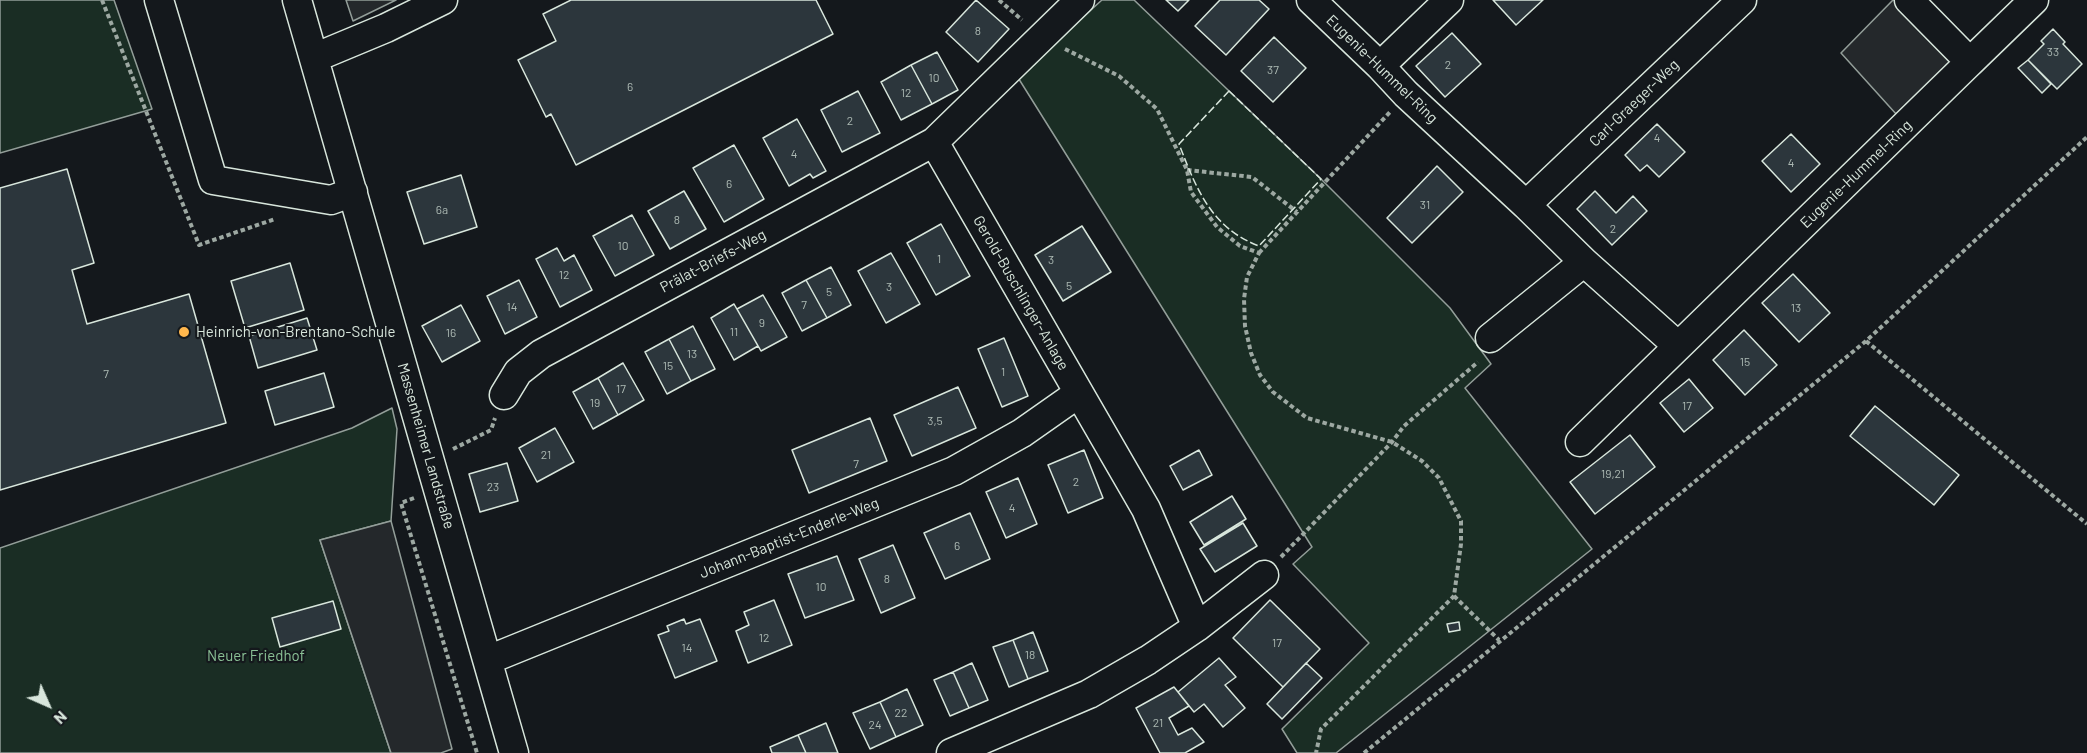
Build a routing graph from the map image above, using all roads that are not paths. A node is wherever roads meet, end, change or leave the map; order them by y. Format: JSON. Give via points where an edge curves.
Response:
{"nodes":[{"id":1,"x":159,"y":0,"type":"edge"},
{"id":2,"x":297,"y":0,"type":"edge"},
{"id":3,"x":443,"y":0,"type":"edge"},
{"id":4,"x":1080,"y":0,"type":"edge"},
{"id":5,"x":1311,"y":0,"type":"edge"},
{"id":6,"x":1449,"y":0,"type":"edge"},
{"id":7,"x":1742,"y":0,"type":"edge"},
{"id":8,"x":1909,"y":0,"type":"edge"},
{"id":9,"x":2034,"y":0,"type":"edge"},
{"id":10,"x":314,"y":58,"type":"junction"},
{"id":11,"x":1970,"y":62,"type":"junction"},
{"id":12,"x":1380,"y":66,"type":"junction"},
{"id":13,"x":934,"y":142,"type":"junction"},
{"id":14,"x":353,"y":192,"type":"junction"},
{"id":15,"x":1526,"y":205,"type":"junction"},
{"id":16,"x":1584,"y":262,"type":"junction"},
{"id":17,"x":1490,"y":338,"type":"road end"},
{"id":18,"x":1678,"y":346,"type":"junction"},
{"id":19,"x":1079,"y":393,"type":"junction"},
{"id":20,"x":504,"y":394,"type":"road end"},
{"id":21,"x":1580,"y":442,"type":"dead end"},
{"id":22,"x":1264,"y":575,"type":"road end"},
{"id":23,"x":1197,"y":627,"type":"junction"},
{"id":24,"x":488,"y":660,"type":"junction"},
{"id":25,"x":514,"y":753,"type":"edge"},
{"id":26,"x":951,"y":753,"type":"edge"}],
"edges":[{"from":1,"to":14,"type":"street","via":[[213,180],[331,200]]},
{"from":2,"to":10,"type":"street","name":"Massenheimer Landstraße"},
{"from":3,"to":10,"type":"street"},
{"from":4,"to":13,"type":"street"},
{"from":5,"to":12,"type":"street","name":"Eugenie-Hummel-Ring"},
{"from":6,"to":12,"type":"street"},
{"from":7,"to":15,"type":"street","name":"Carl-Graeger-Weg"},
{"from":8,"to":11,"type":"street"},
{"from":9,"to":11,"type":"street","name":"Eugenie-Hummel-Ring"},
{"from":10,"to":14,"type":"street","name":"Massenheimer Landstraße"},
{"from":11,"to":18,"type":"street","name":"Eugenie-Hummel-Ring"},
{"from":12,"to":15,"type":"street","name":"Eugenie-Hummel-Ring"},
{"from":13,"to":19,"type":"street","name":"Gerold-Buschlinger-Anlage"},
{"from":13,"to":20,"type":"street","name":"Prälat-Briefs-Weg","via":[[541,354],[518,372]]},
{"from":14,"to":24,"type":"street","name":"Massenheimer Landstraße"},
{"from":15,"to":16,"type":"street","name":"Eugenie-Hummel-Ring"},
{"from":16,"to":17,"type":"street"},
{"from":16,"to":18,"type":"street","name":"Eugenie-Hummel-Ring"},
{"from":18,"to":21,"type":"street","name":"Eugenie-Hummel-Ring"},
{"from":19,"to":23,"type":"street","name":"Gerold-Buschlinger-Anlage","via":[[1146,509]]},
{"from":19,"to":24,"type":"street","name":"Johann-Baptist-Enderle-Weg","via":[[1022,433],[954,471]]},
{"from":22,"to":23,"type":"street"},
{"from":23,"to":26,"type":"street","via":[[1089,694]]},
{"from":24,"to":25,"type":"street","name":"Massenheimer Landstraße"}]}
